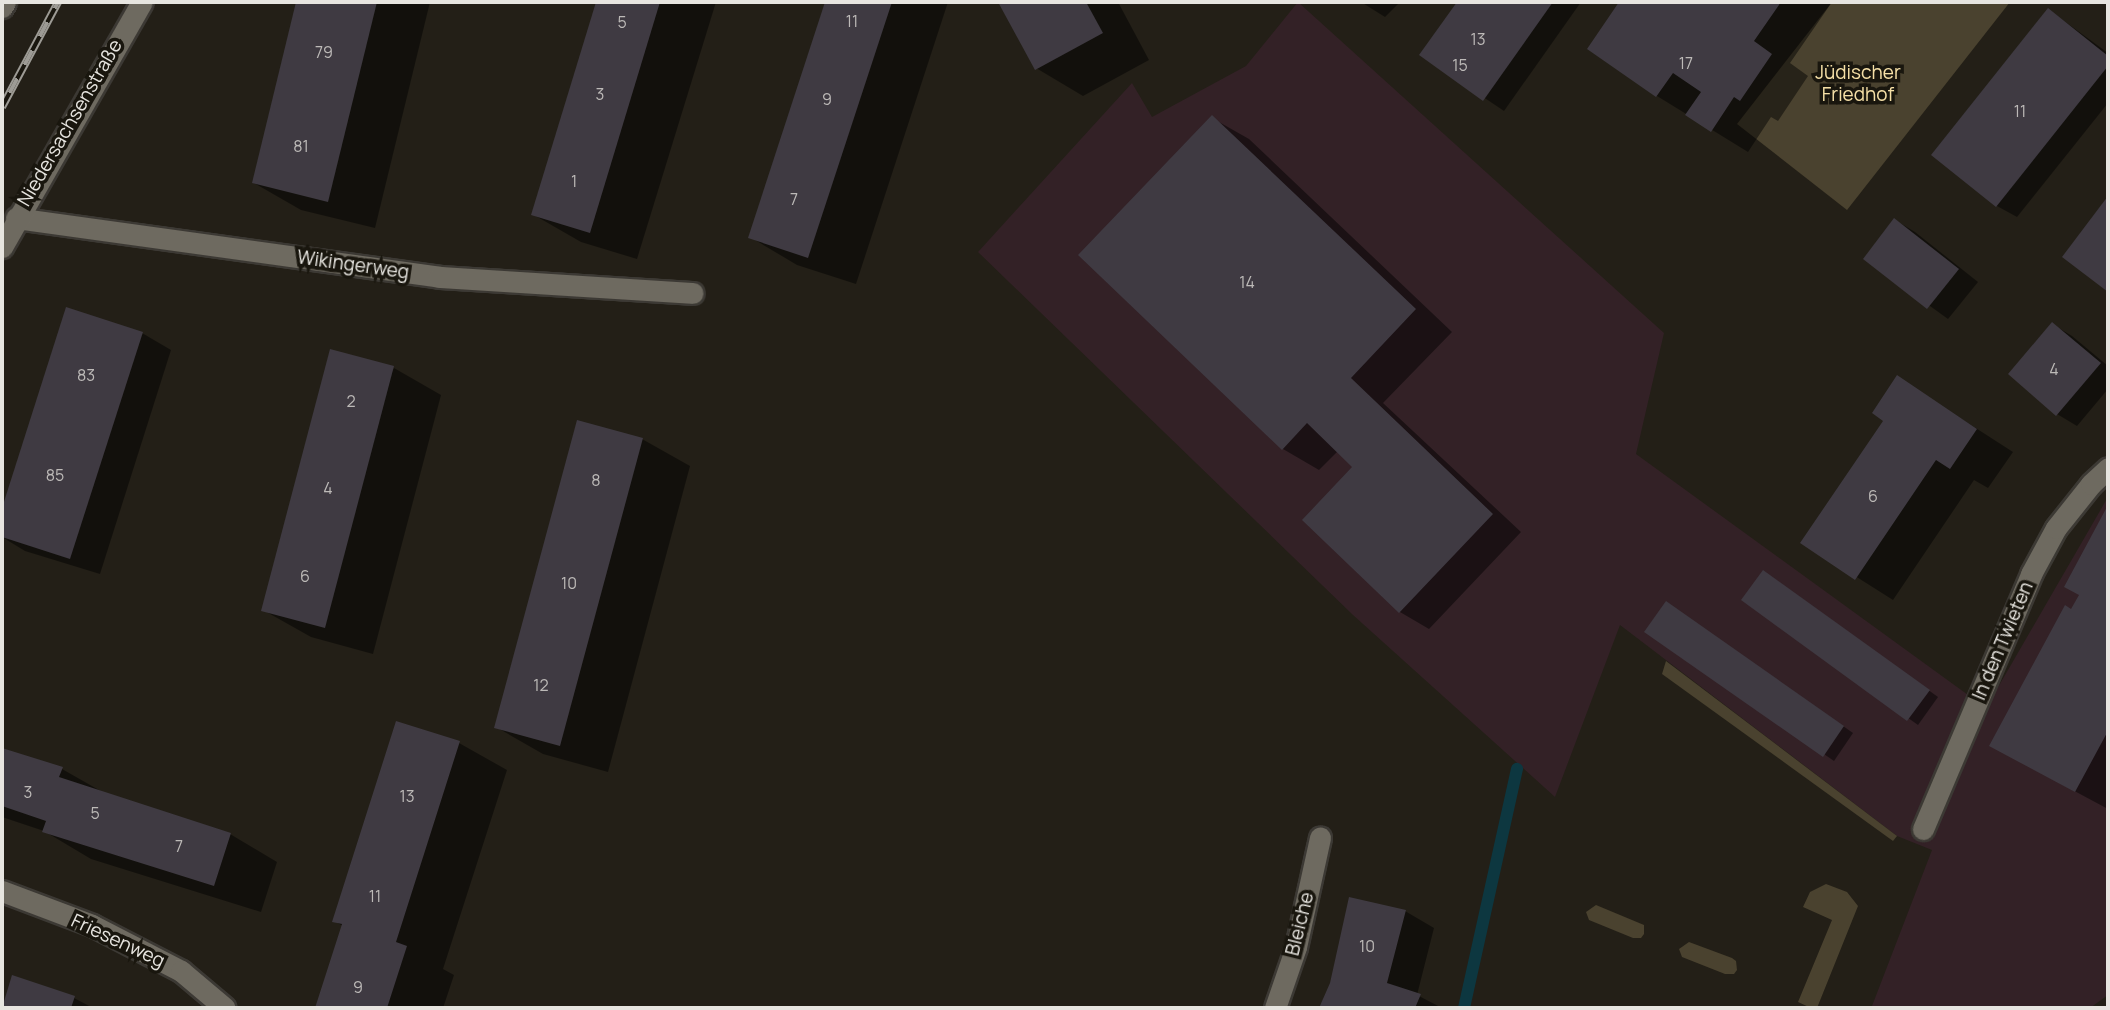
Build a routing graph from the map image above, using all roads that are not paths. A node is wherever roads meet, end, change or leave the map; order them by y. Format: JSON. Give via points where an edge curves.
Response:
{"nodes":[{"id":1,"x":5,"y":2,"type":"edge"},
{"id":2,"x":142,"y":2,"type":"edge"},
{"id":3,"x":2,"y":7,"type":"edge"},
{"id":4,"x":16,"y":218,"type":"junction"},
{"id":5,"x":2,"y":247,"type":"edge"},
{"id":6,"x":692,"y":293,"type":"dead end"},
{"id":7,"x":2108,"y":468,"type":"edge"},
{"id":8,"x":1923,"y":829,"type":"dead end"},
{"id":9,"x":1320,"y":838,"type":"dead end"},
{"id":10,"x":2,"y":891,"type":"edge"},
{"id":11,"x":225,"y":1008,"type":"edge"},
{"id":12,"x":1275,"y":1008,"type":"edge"}],
"edges":[{"from":1,"to":3,"type":"street"},
{"from":2,"to":4,"type":"street","name":"Niedersachsenstraße"},
{"from":4,"to":5,"type":"street","name":"Niedersachsenstraße"},
{"from":4,"to":6,"type":"street","name":"Wikingerweg","via":[[439,277]]},
{"from":7,"to":8,"type":"street","name":"In den Twieten","via":[[2056,528],[2031,574]]},
{"from":9,"to":12,"type":"street","name":"Bleiche","via":[[1296,947]]},
{"from":10,"to":11,"type":"street","name":"Friesenweg","via":[[92,925],[181,971]]}]}
